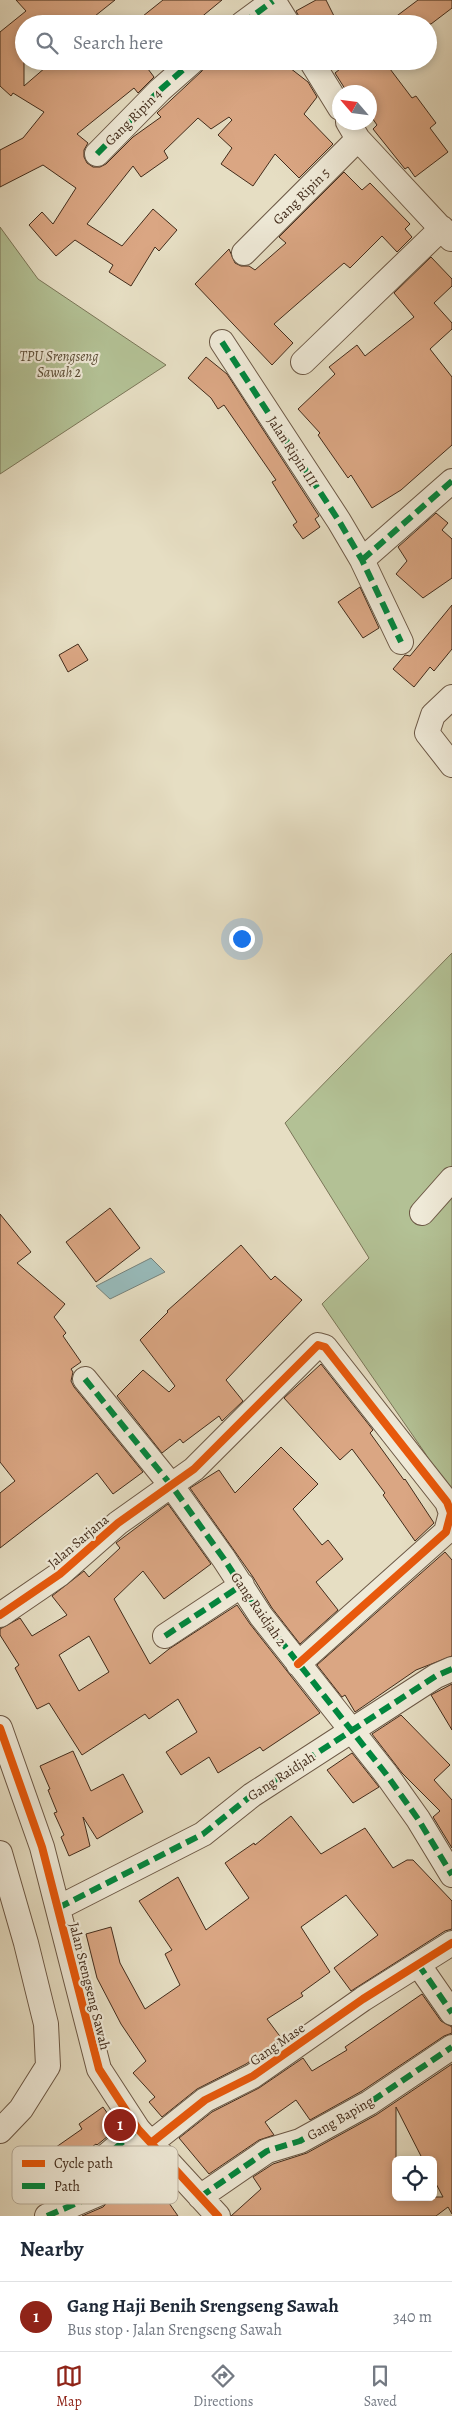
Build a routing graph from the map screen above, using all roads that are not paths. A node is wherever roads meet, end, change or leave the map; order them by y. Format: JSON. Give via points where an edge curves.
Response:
{"nodes":[{"id":1,"x":273,"y":0,"type":"edge"},
{"id":2,"x":254,"y":15,"type":"edge"},
{"id":3,"x":282,"y":15,"type":"edge"},
{"id":4,"x":183,"y":70,"type":"edge"},
{"id":5,"x":317,"y":70,"type":"edge"},
{"id":6,"x":332,"y":95,"type":"edge"},
{"id":7,"x":353,"y":131,"type":"edge"},
{"id":8,"x":97,"y":154,"type":"dead end"},
{"id":9,"x":447,"y":234,"type":"edge"},
{"id":10,"x":244,"y":253,"type":"dead end"},
{"id":11,"x":222,"y":342,"type":"dead end"},
{"id":12,"x":303,"y":362,"type":"dead end"},
{"id":13,"x":452,"y":481,"type":"edge"},
{"id":14,"x":362,"y":560,"type":"junction"},
{"id":15,"x":401,"y":642,"type":"dead end"},
{"id":16,"x":452,"y":697,"type":"edge"},
{"id":17,"x":452,"y":765,"type":"edge"},
{"id":18,"x":452,"y":1179,"type":"edge"},
{"id":19,"x":422,"y":1213,"type":"dead end"},
{"id":20,"x":85,"y":1379,"type":"dead end"},
{"id":21,"x":171,"y":1485,"type":"junction"},
{"id":22,"x":242,"y":1586,"type":"junction"},
{"id":23,"x":0,"y":1615,"type":"edge"},
{"id":24,"x":165,"y":1636,"type":"dead end"},
{"id":25,"x":298,"y":1664,"type":"junction"},
{"id":26,"x":452,"y":1669,"type":"edge"},
{"id":27,"x":0,"y":1728,"type":"edge"},
{"id":28,"x":351,"y":1731,"type":"junction"},
{"id":29,"x":0,"y":1854,"type":"edge"},
{"id":30,"x":452,"y":1875,"type":"edge"},
{"id":31,"x":58,"y":1908,"type":"junction"},
{"id":32,"x":452,"y":1943,"type":"edge"},
{"id":33,"x":418,"y":1964,"type":"junction"},
{"id":34,"x":452,"y":2013,"type":"edge"},
{"id":35,"x":452,"y":2047,"type":"edge"},
{"id":36,"x":0,"y":2131,"type":"edge"},
{"id":37,"x":144,"y":2136,"type":"junction"},
{"id":38,"x":127,"y":2146,"type":"edge"},
{"id":39,"x":153,"y":2146,"type":"edge"},
{"id":40,"x":178,"y":2173,"type":"edge"},
{"id":41,"x":200,"y":2197,"type":"junction"},
{"id":42,"x":75,"y":2204,"type":"edge"},
{"id":43,"x":47,"y":2216,"type":"edge"},
{"id":44,"x":218,"y":2216,"type":"edge"}],
"edges":[{"from":1,"to":2,"type":"street"},
{"from":1,"to":3,"type":"street"},
{"from":4,"to":8,"type":"street","name":"Gang Ripin 4"},
{"from":5,"to":6,"type":"street"},
{"from":7,"to":9,"type":"street"},
{"from":7,"to":10,"type":"street","name":"Gang Ripin 5"},
{"from":9,"to":12,"type":"street"},
{"from":11,"to":14,"type":"street","name":"Jalan Ripin III"},
{"from":13,"to":14,"type":"street"},
{"from":14,"to":15,"type":"street","name":"Jalan Ripin III"},
{"from":16,"to":17,"type":"street","via":[[433,716],[426,733]]},
{"from":18,"to":19,"type":"street"},
{"from":20,"to":21,"type":"street","name":"Gang Raidjah 2"},
{"from":21,"to":22,"type":"street","name":"Gang Raidjah 2"},
{"from":21,"to":23,"type":"street","name":"Jalan Sarjana","via":[[118,1523],[60,1574]]},
{"from":21,"to":25,"type":"street","name":"Jalan Sarjana","via":[[194,1469],[318,1345],[326,1347],[447,1502],[451,1513],[446,1532]]},
{"from":22,"to":24,"type":"street"},
{"from":22,"to":25,"type":"street","name":"Gang Raidjah 2"},
{"from":25,"to":28,"type":"street","name":"Gang Raidjah 2"},
{"from":26,"to":28,"type":"street","name":"Gang Raidjah","via":[[445,1670]]},
{"from":27,"to":31,"type":"street","name":"Jalan Srengseng Sawah","via":[[42,1847]]},
{"from":28,"to":30,"type":"street","via":[[418,1819]]},
{"from":28,"to":31,"type":"street","name":"Gang Raidjah","via":[[252,1795],[203,1834]]},
{"from":29,"to":36,"type":"street","via":[[46,2024],[48,2066],[20,2109]]},
{"from":31,"to":37,"type":"street","name":"Jalan Srengseng Sawah","via":[[99,2069]]},
{"from":32,"to":33,"type":"street"},
{"from":33,"to":34,"type":"street"},
{"from":33,"to":37,"type":"street","name":"Gang Mase","via":[[253,2076],[204,2100]]},
{"from":35,"to":41,"type":"street","name":"Gang Baping","via":[[369,2103],[300,2141],[267,2151]]},
{"from":37,"to":38,"type":"street","name":"Gang Mase"},
{"from":37,"to":39,"type":"street","name":"Jalan Srengseng Sawah"},
{"from":40,"to":41,"type":"street","name":"Jalan Srengseng Sawah"},
{"from":41,"to":44,"type":"street","name":"Jalan Srengseng Sawah"},
{"from":42,"to":43,"type":"street","name":"Gang Mase"}]}
